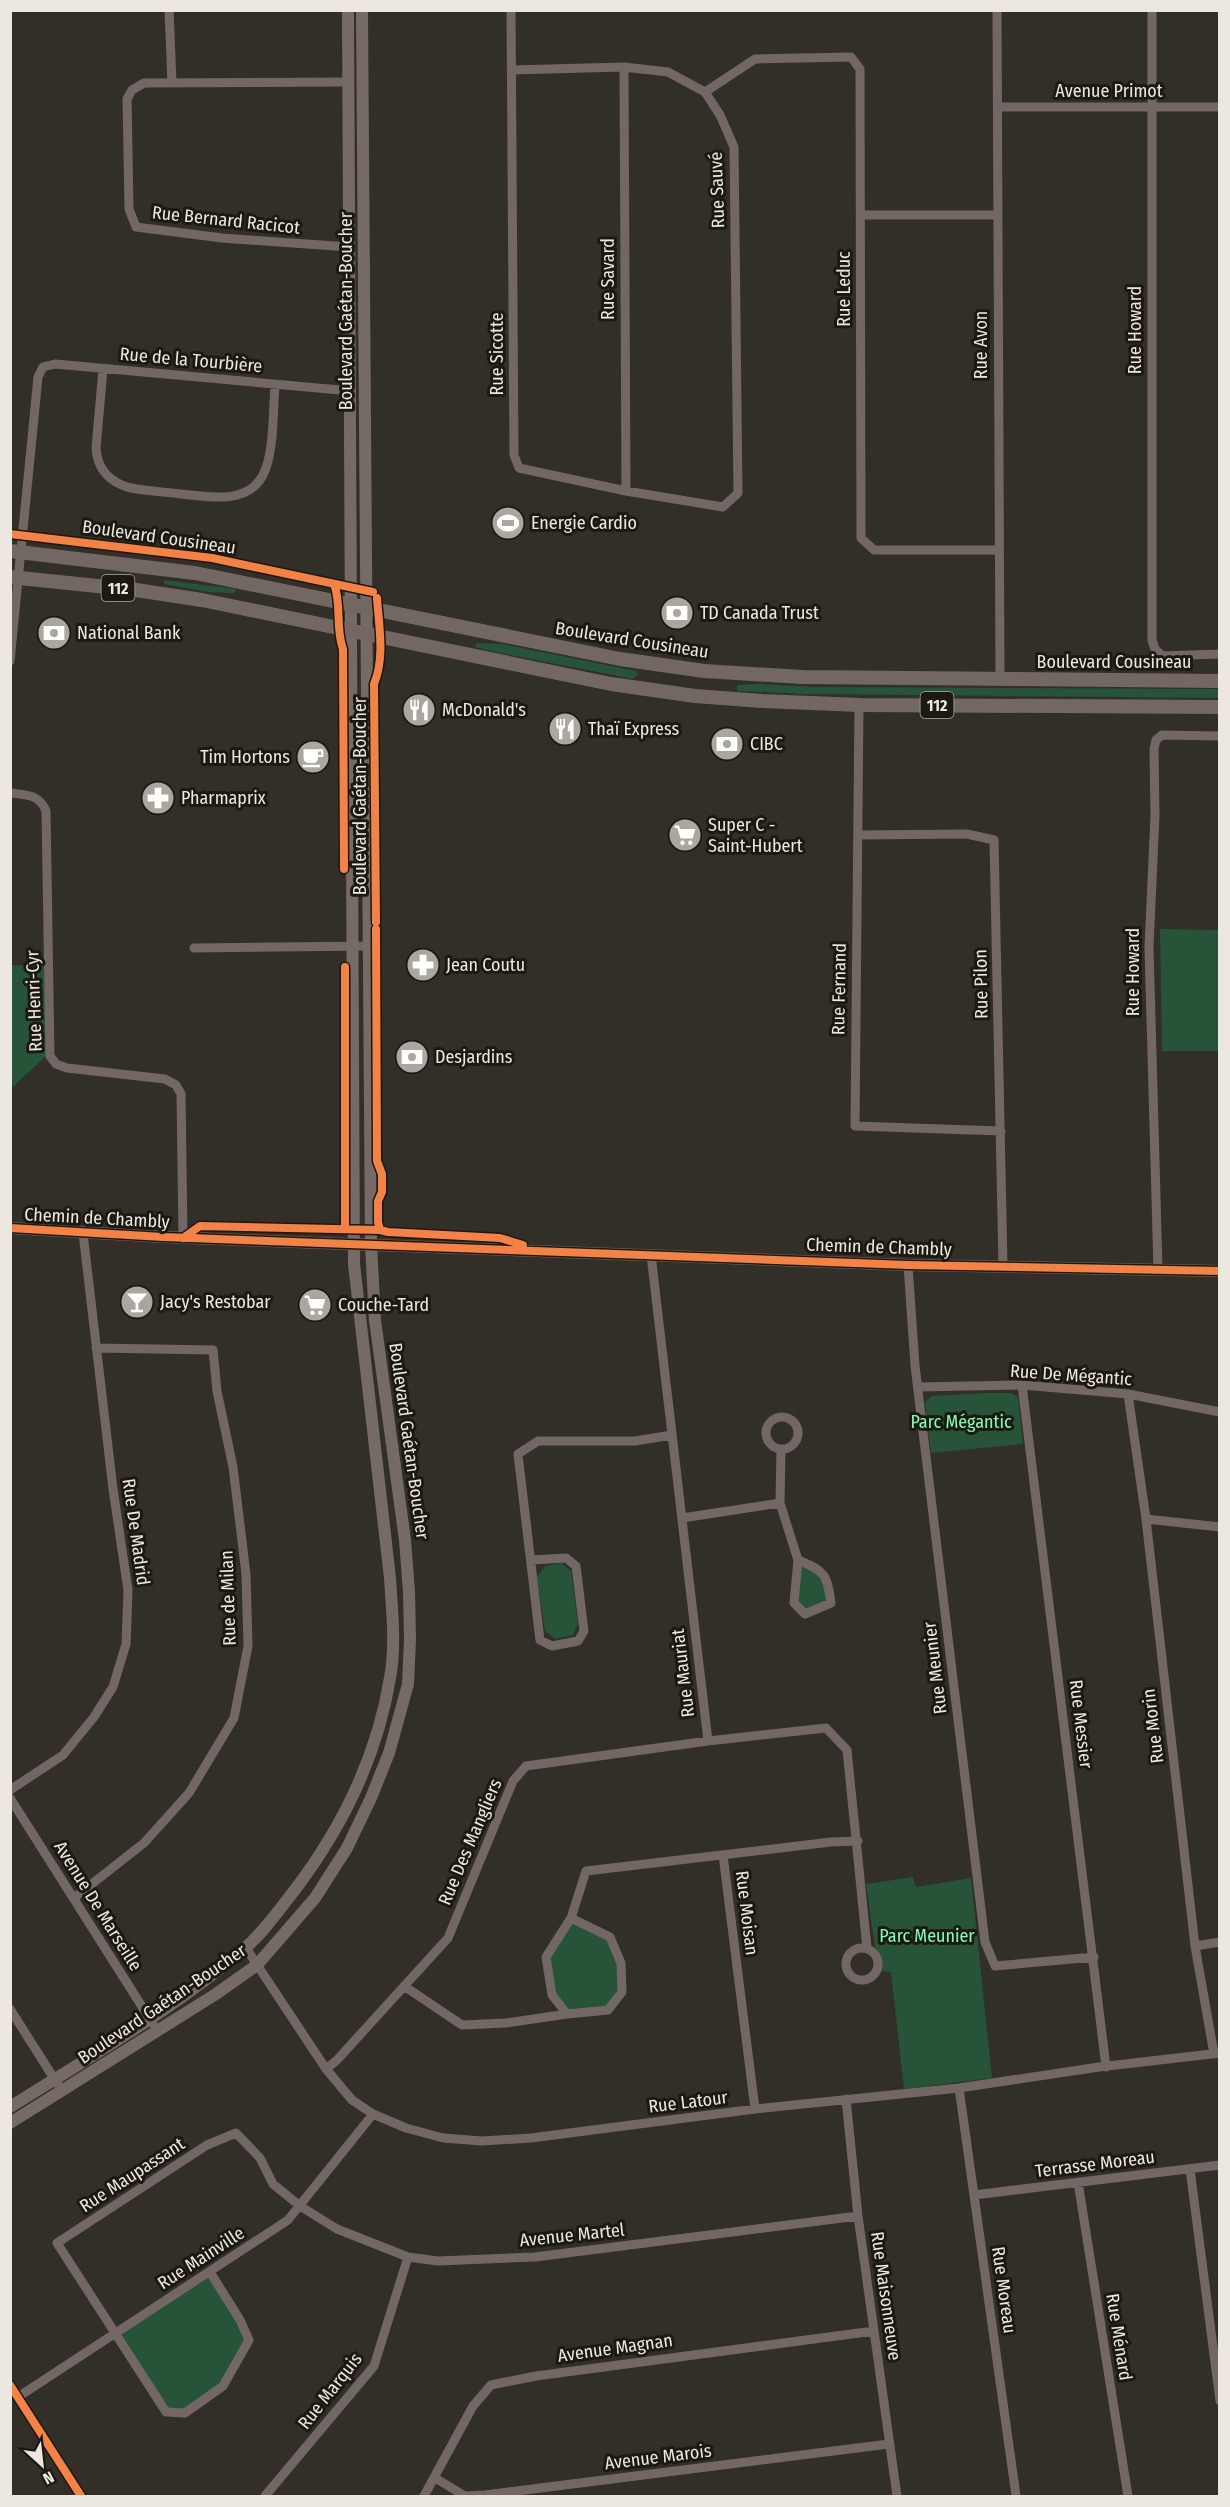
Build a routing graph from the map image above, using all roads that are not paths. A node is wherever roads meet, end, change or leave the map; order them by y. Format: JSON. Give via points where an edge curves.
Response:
{"nodes":[{"id":1,"x":169,"y":10,"type":"edge"},
{"id":2,"x":348,"y":10,"type":"edge"},
{"id":3,"x":362,"y":10,"type":"edge"},
{"id":4,"x":511,"y":10,"type":"edge"},
{"id":5,"x":997,"y":10,"type":"edge"},
{"id":6,"x":1152,"y":10,"type":"edge"},
{"id":7,"x":624,"y":67,"type":"junction"},
{"id":8,"x":512,"y":70,"type":"junction"},
{"id":9,"x":348,"y":82,"type":"junction"},
{"id":10,"x":172,"y":83,"type":"junction"},
{"id":11,"x":705,"y":92,"type":"junction"},
{"id":12,"x":1220,"y":106,"type":"edge"},
{"id":13,"x":998,"y":107,"type":"junction"},
{"id":14,"x":1152,"y":107,"type":"junction"},
{"id":15,"x":861,"y":215,"type":"junction"},
{"id":16,"x":997,"y":215,"type":"junction"},
{"id":17,"x":349,"y":247,"type":"junction"},
{"id":18,"x":103,"y":369,"type":"junction"},
{"id":19,"x":275,"y":385,"type":"junction"},
{"id":20,"x":351,"y":391,"type":"junction"},
{"id":21,"x":626,"y":491,"type":"junction"},
{"id":22,"x":738,"y":493,"type":"joint"},
{"id":23,"x":998,"y":550,"type":"junction"},
{"id":24,"x":16,"y":551,"type":"edge"},
{"id":25,"x":15,"y":577,"type":"edge"},
{"id":26,"x":350,"y":604,"type":"junction"},
{"id":27,"x":366,"y":608,"type":"junction"},
{"id":28,"x":350,"y":630,"type":"junction"},
{"id":29,"x":367,"y":634,"type":"junction"},
{"id":30,"x":1220,"y":654,"type":"edge"},
{"id":31,"x":10,"y":661,"type":"edge"},
{"id":32,"x":1000,"y":679,"type":"junction"},
{"id":33,"x":1220,"y":681,"type":"edge"},
{"id":34,"x":859,"y":705,"type":"junction"},
{"id":35,"x":1220,"y":707,"type":"edge"},
{"id":36,"x":1220,"y":736,"type":"edge"},
{"id":37,"x":10,"y":793,"type":"edge"},
{"id":38,"x":351,"y":805,"type":"junction"},
{"id":39,"x":858,"y":835,"type":"junction"},
{"id":40,"x":368,"y":847,"type":"junction"},
{"id":41,"x":352,"y":946,"type":"junction"},
{"id":42,"x":369,"y":946,"type":"junction"},
{"id":43,"x":194,"y":948,"type":"dead end"},
{"id":44,"x":1001,"y":1131,"type":"junction"},
{"id":45,"x":10,"y":1228,"type":"edge"},
{"id":46,"x":83,"y":1233,"type":"junction"},
{"id":47,"x":183,"y":1238,"type":"junction"},
{"id":48,"x":354,"y":1244,"type":"junction"},
{"id":49,"x":371,"y":1245,"type":"junction"},
{"id":50,"x":651,"y":1255,"type":"junction"},
{"id":51,"x":908,"y":1264,"type":"junction"},
{"id":52,"x":1003,"y":1265,"type":"junction"},
{"id":53,"x":1158,"y":1269,"type":"junction"},
{"id":54,"x":1220,"y":1271,"type":"edge"},
{"id":55,"x":96,"y":1348,"type":"junction"},
{"id":56,"x":1022,"y":1385,"type":"junction"},
{"id":57,"x":918,"y":1387,"type":"junction"},
{"id":58,"x":1128,"y":1394,"type":"junction"},
{"id":59,"x":1220,"y":1412,"type":"edge"},
{"id":60,"x":672,"y":1435,"type":"junction"},
{"id":61,"x":781,"y":1450,"type":"dead end"},
{"id":62,"x":780,"y":1503,"type":"junction"},
{"id":63,"x":682,"y":1518,"type":"junction"},
{"id":64,"x":1146,"y":1520,"type":"junction"},
{"id":65,"x":1220,"y":1527,"type":"edge"},
{"id":66,"x":531,"y":1560,"type":"junction"},
{"id":67,"x":798,"y":1560,"type":"junction"},
{"id":68,"x":708,"y":1741,"type":"junction"},
{"id":69,"x":10,"y":1790,"type":"edge"},
{"id":70,"x":10,"y":1798,"type":"edge"},
{"id":71,"x":858,"y":1841,"type":"junction"},
{"id":72,"x":723,"y":1856,"type":"junction"},
{"id":73,"x":74,"y":1898,"type":"junction"},
{"id":74,"x":571,"y":1918,"type":"junction"},
{"id":75,"x":1220,"y":1942,"type":"edge"},
{"id":76,"x":1195,"y":1946,"type":"junction"},
{"id":77,"x":246,"y":1948,"type":"junction"},
{"id":78,"x":867,"y":1948,"type":"dead end"},
{"id":79,"x":1094,"y":1957,"type":"junction"},
{"id":80,"x":257,"y":1965,"type":"junction"},
{"id":81,"x":404,"y":1986,"type":"junction"},
{"id":82,"x":10,"y":2009,"type":"edge"},
{"id":83,"x":567,"y":2014,"type":"junction"},
{"id":84,"x":149,"y":2019,"type":"junction"},
{"id":85,"x":158,"y":2031,"type":"junction"},
{"id":86,"x":1217,"y":2054,"type":"edge"},
{"id":87,"x":1106,"y":2067,"type":"junction"},
{"id":88,"x":326,"y":2069,"type":"junction"},
{"id":89,"x":55,"y":2079,"type":"junction"},
{"id":90,"x":959,"y":2088,"type":"junction"},
{"id":91,"x":62,"y":2091,"type":"junction"},
{"id":92,"x":846,"y":2099,"type":"junction"},
{"id":93,"x":10,"y":2107,"type":"edge"},
{"id":94,"x":755,"y":2109,"type":"junction"},
{"id":95,"x":373,"y":2114,"type":"junction"},
{"id":96,"x":10,"y":2123,"type":"edge"},
{"id":97,"x":1220,"y":2165,"type":"edge"},
{"id":98,"x":1190,"y":2169,"type":"junction"},
{"id":99,"x":1078,"y":2182,"type":"junction"},
{"id":100,"x":974,"y":2195,"type":"junction"},
{"id":101,"x":300,"y":2206,"type":"junction"},
{"id":102,"x":858,"y":2216,"type":"junction"},
{"id":103,"x":408,"y":2258,"type":"junction"},
{"id":104,"x":210,"y":2272,"type":"junction"},
{"id":105,"x":874,"y":2331,"type":"junction"},
{"id":106,"x":117,"y":2334,"type":"junction"},
{"id":107,"x":10,"y":2385,"type":"edge"},
{"id":108,"x":18,"y":2397,"type":"junction"},
{"id":109,"x":1220,"y":2401,"type":"edge"},
{"id":110,"x":889,"y":2444,"type":"junction"},
{"id":111,"x":435,"y":2478,"type":"junction"},
{"id":112,"x":81,"y":2496,"type":"edge"},
{"id":113,"x":265,"y":2496,"type":"edge"},
{"id":114,"x":424,"y":2496,"type":"edge"},
{"id":115,"x":897,"y":2496,"type":"edge"},
{"id":116,"x":1016,"y":2496,"type":"edge"},
{"id":117,"x":1128,"y":2496,"type":"edge"}],
"edges":[{"from":1,"to":10,"type":"street"},
{"from":2,"to":9,"type":"street","name":"Boulevard Gaétan-Boucher"},
{"from":3,"to":27,"type":"street","name":"Boulevard Gaétan-Boucher"},
{"from":4,"to":8,"type":"street","name":"Rue Sicotte"},
{"from":5,"to":13,"type":"street","name":"Rue Avon"},
{"from":6,"to":14,"type":"street","name":"Rue Howard"},
{"from":7,"to":8,"type":"street","name":"Rue Sauvé"},
{"from":7,"to":11,"type":"street","name":"Rue Sauvé","via":[[668,72]]},
{"from":7,"to":21,"type":"street","name":"Rue Savard"},
{"from":8,"to":21,"type":"street","name":"Rue Sicotte","via":[[514,455],[520,470]]},
{"from":9,"to":10,"type":"street","name":"Rue Bernard Racicot"},
{"from":9,"to":17,"type":"street","name":"Boulevard Gaétan-Boucher"},
{"from":10,"to":17,"type":"street","name":"Rue Bernard Racicot","via":[[144,83],[132,90],[127,99],[129,209],[136,227]]},
{"from":11,"to":15,"type":"street","name":"Rue Leduc","via":[[755,59],[851,57],[860,69]]},
{"from":11,"to":22,"type":"street","name":"Rue Sauvé","via":[[734,147]]},
{"from":12,"to":14,"type":"street","name":"Avenue Primot"},
{"from":13,"to":14,"type":"street","name":"Avenue Primot"},
{"from":13,"to":16,"type":"street","name":"Rue Avon"},
{"from":14,"to":30,"type":"street","name":"Rue Howard","via":[[1152,640],[1162,656]]},
{"from":15,"to":16,"type":"street"},
{"from":15,"to":23,"type":"street","name":"Rue Leduc","via":[[861,538],[874,550]]},
{"from":16,"to":23,"type":"street","name":"Rue Avon"},
{"from":17,"to":20,"type":"street","name":"Boulevard Gaétan-Boucher"},
{"from":18,"to":19,"type":"street","name":"Rue de la Tourbière"},
{"from":18,"to":19,"type":"street","name":"Rue de la Tourbière","via":[[96,448],[106,474],[127,488],[220,498],[244,494],[264,473]]},
{"from":18,"to":24,"type":"street","name":"Rue de la Tourbière","via":[[51,364],[40,372]]},
{"from":19,"to":20,"type":"street","name":"Rue de la Tourbière"},
{"from":20,"to":26,"type":"street","name":"Boulevard Gaétan-Boucher"},
{"from":21,"to":22,"type":"street","name":"Rue Sicotte","via":[[723,507]]},
{"from":23,"to":32,"type":"street","name":"Rue Avon"},
{"from":24,"to":25,"type":"street","name":"Rue de la Tourbière"},
{"from":24,"to":26,"type":"main road","name":"Boulevard Cousineau","number":"112","via":[[188,571]]},
{"from":25,"to":28,"type":"main road","number":"112","via":[[174,595]]},
{"from":25,"to":31,"type":"street","name":"Rue de la Tourbière"},
{"from":26,"to":27,"type":"main road","name":"Boulevard Cousineau","number":"112"},
{"from":26,"to":28,"type":"street","name":"Boulevard Gaétan-Boucher"},
{"from":27,"to":29,"type":"street","name":"Boulevard Gaétan-Boucher"},
{"from":27,"to":32,"type":"main road","name":"Boulevard Cousineau","number":"112","via":[[620,659],[690,669],[802,677]]},
{"from":28,"to":29,"type":"main road","number":"112"},
{"from":28,"to":38,"type":"street","name":"Boulevard Gaétan-Boucher"},
{"from":29,"to":34,"type":"main road","number":"112","via":[[655,691]]},
{"from":29,"to":40,"type":"street","name":"Boulevard Gaétan-Boucher"},
{"from":32,"to":33,"type":"main road","name":"Boulevard Cousineau","number":"112"},
{"from":34,"to":35,"type":"main road","number":"112"},
{"from":34,"to":39,"type":"street","name":"Rue Fernand"},
{"from":36,"to":53,"type":"street","name":"Rue Howard","via":[[1162,735],[1154,749],[1149,947]]},
{"from":37,"to":47,"type":"street","name":"Rue Henri-Cyr","via":[[33,795],[43,802],[46,811],[50,1056],[56,1064],[67,1068],[165,1079],[176,1085],[181,1094]]},
{"from":38,"to":40,"type":"street","via":[[359,810]]},
{"from":38,"to":41,"type":"street","name":"Boulevard Gaétan-Boucher"},
{"from":39,"to":44,"type":"street","name":"Rue Pilon","via":[[967,834],[994,840]]},
{"from":39,"to":44,"type":"street","name":"Rue Fernand","via":[[855,1126]]},
{"from":40,"to":42,"type":"street","name":"Boulevard Gaétan-Boucher"},
{"from":41,"to":42,"type":"street"},
{"from":41,"to":43,"type":"street"},
{"from":41,"to":48,"type":"street","name":"Boulevard Gaétan-Boucher"},
{"from":42,"to":49,"type":"street","name":"Boulevard Gaétan-Boucher"},
{"from":44,"to":52,"type":"street","name":"Rue Pilon"},
{"from":45,"to":46,"type":"street","name":"Chemin de Chambly"},
{"from":46,"to":47,"type":"street","name":"Chemin de Chambly"},
{"from":46,"to":55,"type":"street","name":"Rue De Madrid"},
{"from":47,"to":48,"type":"street","name":"Chemin de Chambly"},
{"from":48,"to":49,"type":"street","name":"Chemin de Chambly"},
{"from":48,"to":77,"type":"street","name":"Boulevard Gaétan-Boucher","via":[[390,1578],[390,1677],[375,1744],[356,1793],[316,1861]]},
{"from":49,"to":50,"type":"street","name":"Chemin de Chambly"},
{"from":49,"to":80,"type":"street","name":"Boulevard Gaétan-Boucher","via":[[375,1320],[409,1592],[408,1684],[389,1753],[347,1848],[315,1898]]},
{"from":50,"to":51,"type":"street","name":"Chemin de Chambly"},
{"from":50,"to":60,"type":"street","name":"Rue Mauriat"},
{"from":51,"to":52,"type":"street","name":"Chemin de Chambly"},
{"from":51,"to":57,"type":"street","name":"Rue Meunier"},
{"from":52,"to":53,"type":"street","name":"Chemin de Chambly"},
{"from":53,"to":54,"type":"street","name":"Chemin de Chambly"},
{"from":55,"to":69,"type":"street","name":"Rue De Madrid","via":[[128,1590],[126,1644],[113,1687],[94,1718],[63,1755]]},
{"from":55,"to":73,"type":"street","name":"Rue de Milan","via":[[213,1350],[246,1574],[248,1646],[234,1718],[189,1792],[144,1843]]},
{"from":56,"to":57,"type":"street","name":"Rue De Mégantic"},
{"from":56,"to":58,"type":"street","name":"Rue De Mégantic"},
{"from":56,"to":79,"type":"street","name":"Rue Messier"},
{"from":57,"to":79,"type":"street","name":"Rue Meunier","via":[[985,1942],[995,1966]]},
{"from":58,"to":59,"type":"street","name":"Rue De Mégantic"},
{"from":58,"to":64,"type":"street","name":"Rue Morin"},
{"from":60,"to":63,"type":"street","name":"Rue Mauriat"},
{"from":60,"to":66,"type":"street","via":[[635,1441],[538,1441],[518,1454]]},
{"from":61,"to":62,"type":"street"},
{"from":62,"to":63,"type":"street"},
{"from":62,"to":67,"type":"street"},
{"from":63,"to":68,"type":"street","name":"Rue Mauriat"},
{"from":64,"to":65,"type":"street"},
{"from":64,"to":76,"type":"street","name":"Rue Morin"},
{"from":66,"to":66,"type":"street","via":[[540,1640],[552,1646],[578,1641],[584,1631],[576,1566],[566,1557]]},
{"from":67,"to":67,"type":"street","via":[[794,1604],[805,1614],[831,1603],[820,1569]]},
{"from":68,"to":71,"type":"street","name":"Rue Mauriat","via":[[826,1728],[847,1750]]},
{"from":68,"to":81,"type":"street","name":"Rue Des Mangliers","via":[[526,1766],[513,1781],[448,1938]]},
{"from":70,"to":73,"type":"street","name":"Avenue De Marseille"},
{"from":71,"to":72,"type":"street","name":"Rue Moisan"},
{"from":71,"to":78,"type":"street","name":"Rue Mauriat"},
{"from":72,"to":74,"type":"street","via":[[586,1871]]},
{"from":72,"to":94,"type":"street","name":"Rue Moisan"},
{"from":73,"to":84,"type":"street","name":"Avenue De Marseille"},
{"from":74,"to":83,"type":"street","via":[[546,1957],[552,1995]]},
{"from":74,"to":83,"type":"street","via":[[609,1937],[621,1963],[622,1992],[608,2010]]},
{"from":75,"to":76,"type":"street"},
{"from":76,"to":86,"type":"street","name":"Rue Morin"},
{"from":77,"to":80,"type":"street","name":"Rue Latour"},
{"from":77,"to":84,"type":"street","name":"Boulevard Gaétan-Boucher"},
{"from":79,"to":87,"type":"street","name":"Rue Messier"},
{"from":80,"to":85,"type":"street","name":"Boulevard Gaétan-Boucher"},
{"from":80,"to":88,"type":"street","name":"Rue Latour"},
{"from":81,"to":83,"type":"street","via":[[462,2025]]},
{"from":81,"to":88,"type":"street","name":"Rue Des Mangliers"},
{"from":82,"to":89,"type":"street"},
{"from":84,"to":85,"type":"street","name":"Avenue De Marseille"},
{"from":84,"to":89,"type":"street","name":"Boulevard Gaétan-Boucher"},
{"from":85,"to":91,"type":"street","name":"Boulevard Gaétan-Boucher"},
{"from":86,"to":87,"type":"street","name":"Rue Latour"},
{"from":87,"to":90,"type":"street","name":"Rue Latour"},
{"from":88,"to":95,"type":"street","name":"Rue Latour","via":[[352,2100]]},
{"from":89,"to":91,"type":"street"},
{"from":89,"to":93,"type":"street","name":"Boulevard Gaétan-Boucher"},
{"from":90,"to":92,"type":"street","name":"Rue Latour"},
{"from":90,"to":100,"type":"street","name":"Rue Moreau"},
{"from":91,"to":96,"type":"street","name":"Boulevard Gaétan-Boucher"},
{"from":92,"to":94,"type":"street","name":"Rue Latour"},
{"from":92,"to":102,"type":"street","name":"Rue Maisonneuve"},
{"from":94,"to":95,"type":"street","name":"Rue Latour","via":[[482,2141],[443,2138]]},
{"from":95,"to":101,"type":"street","name":"Rue Mainville"},
{"from":97,"to":98,"type":"street","name":"Terrasse Moreau"},
{"from":98,"to":99,"type":"street","name":"Terrasse Moreau"},
{"from":98,"to":109,"type":"street"},
{"from":99,"to":100,"type":"street","name":"Terrasse Moreau"},
{"from":99,"to":117,"type":"street","name":"Rue Ménard"},
{"from":100,"to":116,"type":"street","name":"Rue Moreau"},
{"from":101,"to":103,"type":"street","name":"Avenue Martel","via":[[337,2229]]},
{"from":101,"to":104,"type":"street","name":"Rue Mainville","via":[[288,2220]]},
{"from":101,"to":106,"type":"street","name":"Rue Maupassant","via":[[273,2184],[260,2158],[237,2133],[207,2145],[57,2243]]},
{"from":102,"to":103,"type":"street","name":"Avenue Martel","via":[[535,2257]]},
{"from":102,"to":105,"type":"street","name":"Rue Maisonneuve"},
{"from":103,"to":113,"type":"street","name":"Rue Marquis","via":[[374,2366]]},
{"from":104,"to":106,"type":"street","name":"Rue Mainville"},
{"from":104,"to":106,"type":"street","via":[[249,2340],[223,2386],[185,2413],[166,2412]]},
{"from":105,"to":110,"type":"street","name":"Rue Maisonneuve"},
{"from":105,"to":111,"type":"street","name":"Avenue Magnan","via":[[491,2385],[473,2406]]},
{"from":106,"to":108,"type":"street","name":"Rue Mainville"},
{"from":107,"to":108,"type":"street"},
{"from":108,"to":112,"type":"street"},
{"from":110,"to":111,"type":"street","name":"Avenue Marois","via":[[485,2495],[465,2496]]},
{"from":110,"to":115,"type":"street","name":"Rue Maisonneuve"},
{"from":111,"to":114,"type":"street","name":"Avenue Magnan"}]}
